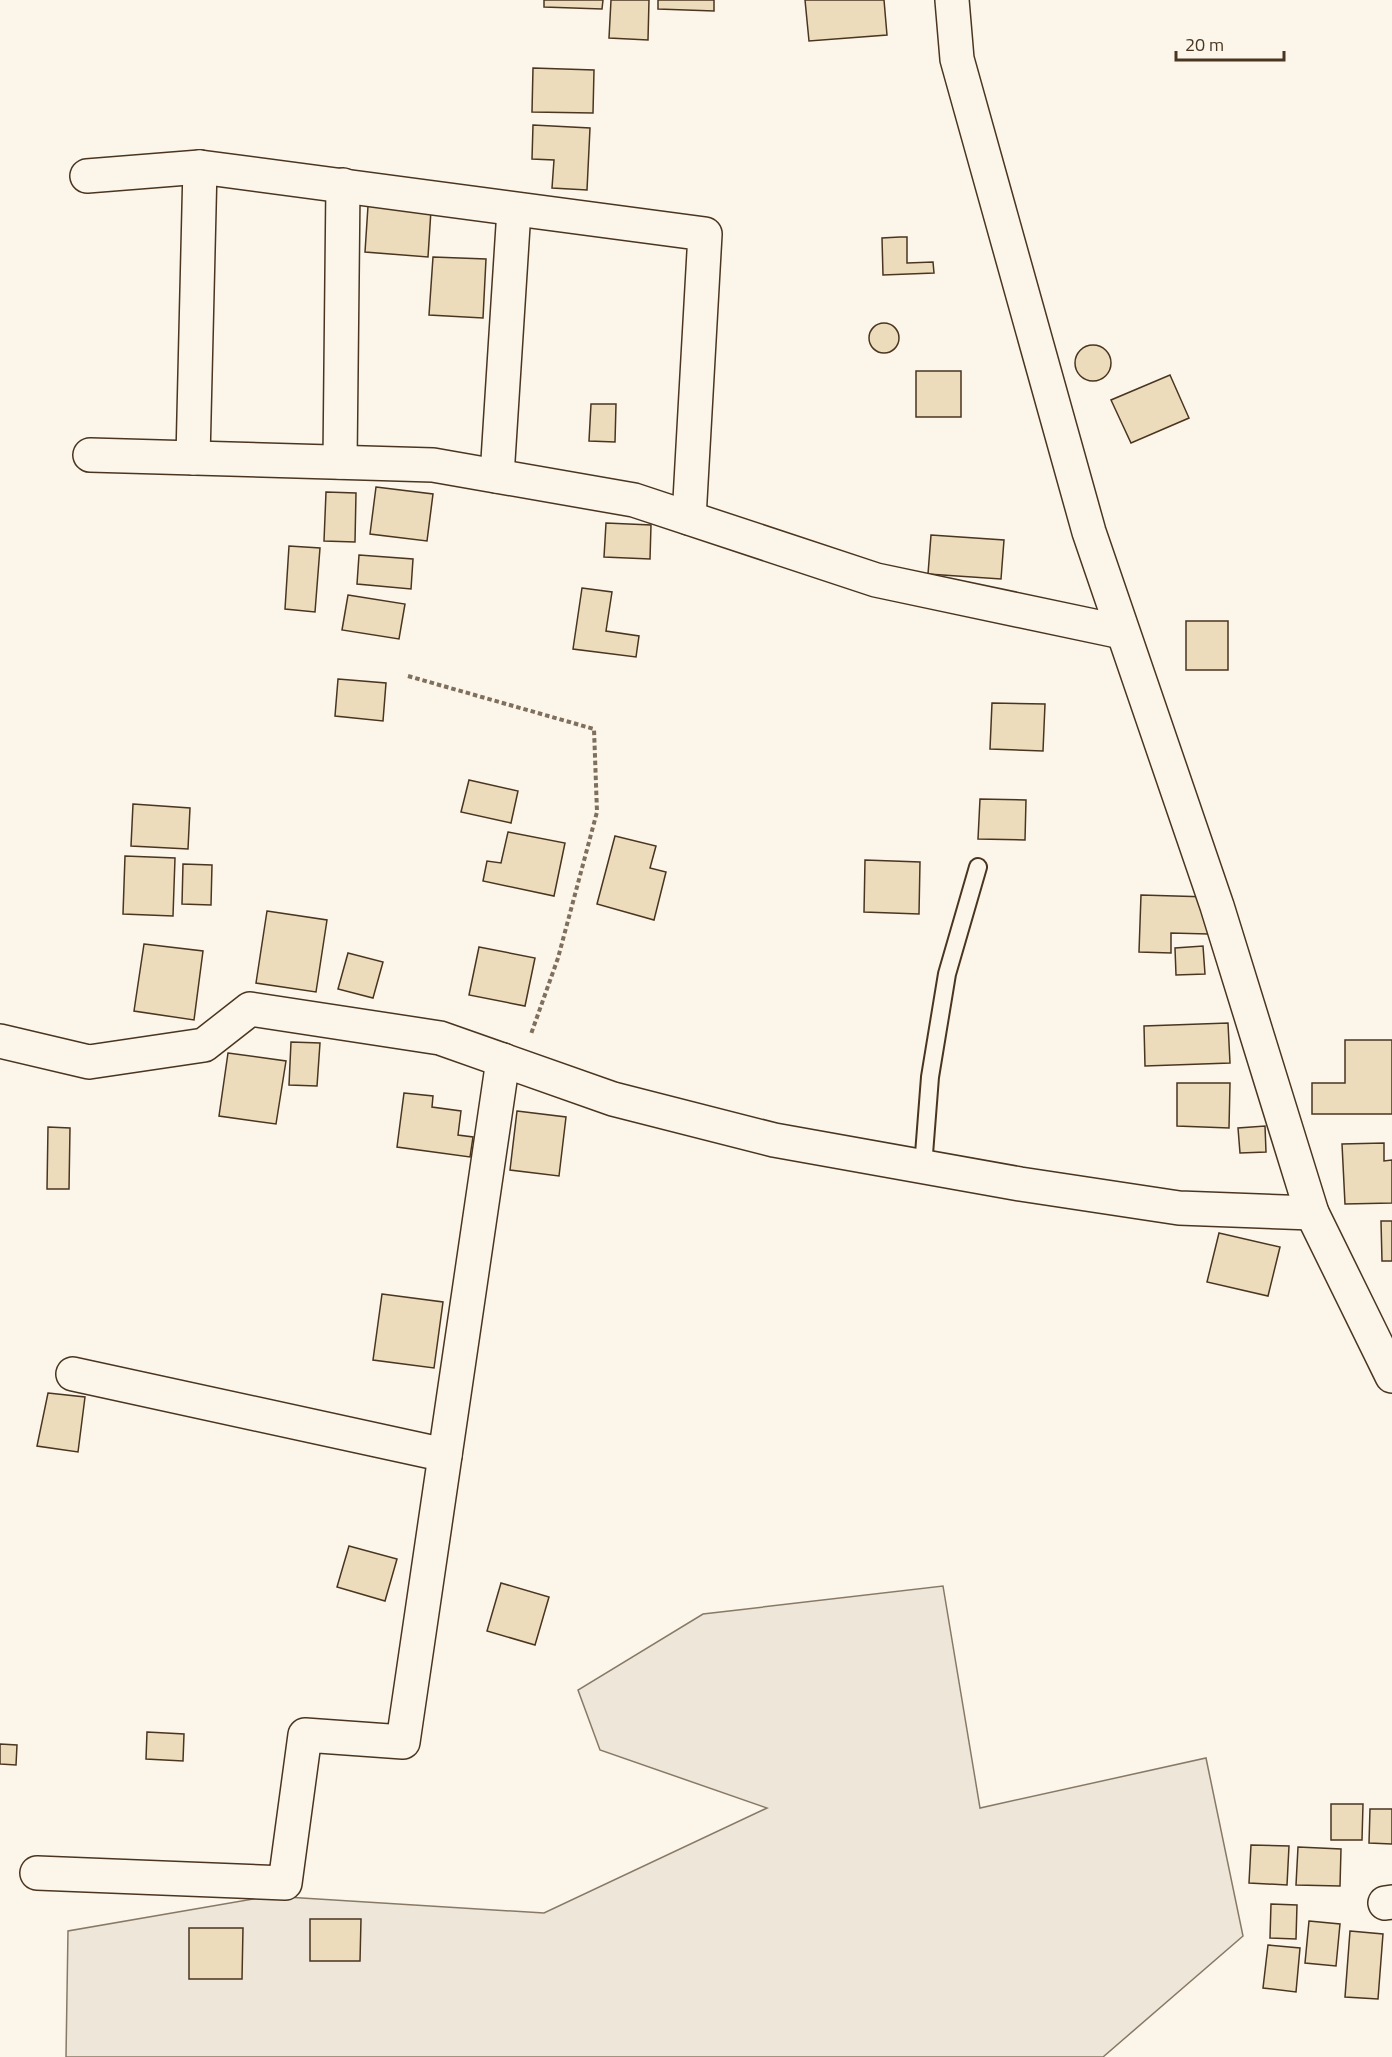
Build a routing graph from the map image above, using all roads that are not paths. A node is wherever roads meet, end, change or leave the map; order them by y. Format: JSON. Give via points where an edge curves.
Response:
{"nodes":[{"id":1,"x":952,"y":0,"type":"edge"},
{"id":2,"x":200,"y":167,"type":"junction"},
{"id":3,"x":87,"y":176,"type":"dead end"},
{"id":4,"x":343,"y":185,"type":"junction"},
{"id":5,"x":513,"y":210,"type":"junction"},
{"id":6,"x":90,"y":455,"type":"dead end"},
{"id":7,"x":192,"y":458,"type":"junction"},
{"id":8,"x":340,"y":462,"type":"junction"},
{"id":9,"x":497,"y":476,"type":"junction"},
{"id":10,"x":689,"y":518,"type":"junction"},
{"id":11,"x":1122,"y":632,"type":"junction"},
{"id":12,"x":978,"y":867,"type":"dead end"},
{"id":13,"x":0,"y":1041,"type":"edge"},
{"id":14,"x":511,"y":1063,"type":"junction"},
{"id":15,"x":923,"y":1167,"type":"junction"},
{"id":16,"x":1312,"y":1213,"type":"junction"},
{"id":17,"x":73,"y":1374,"type":"dead end"},
{"id":18,"x":1392,"y":1376,"type":"edge"},
{"id":19,"x":445,"y":1455,"type":"junction"},
{"id":20,"x":37,"y":1873,"type":"dead end"}],
"edges":[{"from":1,"to":11,"type":"street","via":[[957,59],[1089,532]]},
{"from":2,"to":3,"type":"street"},
{"from":2,"to":4,"type":"street"},
{"from":2,"to":7,"type":"street"},
{"from":4,"to":5,"type":"street"},
{"from":4,"to":8,"type":"street"},
{"from":5,"to":9,"type":"street"},
{"from":5,"to":10,"type":"street","via":[[705,234]]},
{"from":6,"to":7,"type":"street"},
{"from":7,"to":8,"type":"street"},
{"from":8,"to":9,"type":"street","via":[[433,465]]},
{"from":9,"to":10,"type":"street","via":[[634,500]]},
{"from":10,"to":11,"type":"street","via":[[876,580]]},
{"from":11,"to":16,"type":"street","via":[[1217,906]]},
{"from":12,"to":15,"type":"lane","via":[[947,974],[930,1077]]},
{"from":13,"to":14,"type":"street","via":[[88,1062],[204,1046],[250,1009],[440,1038]]},
{"from":14,"to":15,"type":"street","via":[[613,1100],[774,1140]]},
{"from":14,"to":19,"type":"street"},
{"from":15,"to":16,"type":"street","via":[[1179,1208]]},
{"from":16,"to":18,"type":"street"},
{"from":17,"to":19,"type":"street"},
{"from":19,"to":20,"type":"street","via":[[403,1742],[304,1735],[285,1883]]}]}
